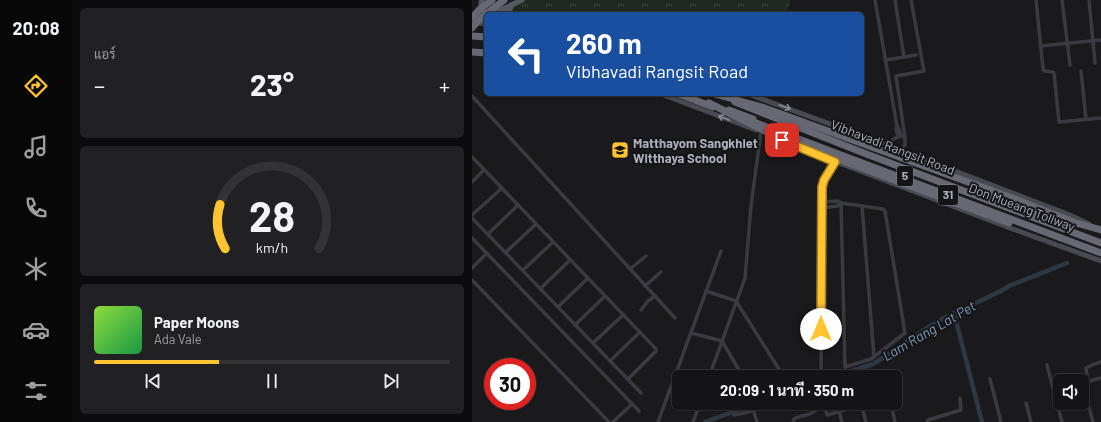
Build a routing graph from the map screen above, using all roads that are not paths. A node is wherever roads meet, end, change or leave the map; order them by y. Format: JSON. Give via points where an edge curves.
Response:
{"nodes":[{"id":1,"x":482,"y":0,"type":"edge"},
{"id":2,"x":492,"y":0,"type":"edge"},
{"id":3,"x":504,"y":0,"type":"edge"},
{"id":4,"x":522,"y":0,"type":"edge"},
{"id":5,"x":876,"y":0,"type":"edge"},
{"id":6,"x":896,"y":0,"type":"edge"},
{"id":7,"x":911,"y":0,"type":"edge"},
{"id":8,"x":1036,"y":0,"type":"edge"},
{"id":9,"x":1062,"y":0,"type":"edge"},
{"id":10,"x":1089,"y":0,"type":"edge"},
{"id":11,"x":514,"y":3,"type":"junction"},
{"id":12,"x":484,"y":12,"type":"edge"},
{"id":13,"x":489,"y":12,"type":"edge"},
{"id":14,"x":494,"y":12,"type":"edge"},
{"id":15,"x":508,"y":12,"type":"edge"},
{"id":16,"x":484,"y":16,"type":"edge"},
{"id":17,"x":472,"y":18,"type":"edge"},
{"id":18,"x":472,"y":22,"type":"edge"},
{"id":19,"x":484,"y":24,"type":"edge"},
{"id":20,"x":472,"y":28,"type":"edge"},
{"id":21,"x":472,"y":36,"type":"edge"},
{"id":22,"x":484,"y":37,"type":"edge"},
{"id":23,"x":472,"y":40,"type":"edge"},
{"id":24,"x":1093,"y":40,"type":"junction"},
{"id":25,"x":1101,"y":40,"type":"edge"},
{"id":26,"x":484,"y":41,"type":"edge"},
{"id":27,"x":1067,"y":43,"type":"junction"},
{"id":28,"x":1041,"y":46,"type":"junction"},
{"id":29,"x":472,"y":49,"type":"edge"},
{"id":30,"x":484,"y":52,"type":"edge"},
{"id":31,"x":472,"y":54,"type":"edge"},
{"id":32,"x":916,"y":55,"type":"dead end"},
{"id":33,"x":904,"y":56,"type":"junction"},
{"id":34,"x":886,"y":60,"type":"junction"},
{"id":35,"x":1095,"y":63,"type":"dead end"},
{"id":36,"x":1070,"y":65,"type":"dead end"},
{"id":37,"x":1082,"y":71,"type":"dead end"},
{"id":38,"x":472,"y":96,"type":"edge"},
{"id":39,"x":666,"y":96,"type":"edge"},
{"id":40,"x":683,"y":96,"type":"edge"},
{"id":41,"x":693,"y":96,"type":"edge"},
{"id":42,"x":719,"y":96,"type":"edge"},
{"id":43,"x":721,"y":96,"type":"edge"},
{"id":44,"x":726,"y":96,"type":"edge"},
{"id":45,"x":753,"y":96,"type":"edge"},
{"id":46,"x":709,"y":103,"type":"junction"},
{"id":47,"x":1101,"y":118,"type":"edge"},
{"id":48,"x":1086,"y":119,"type":"junction"},
{"id":49,"x":752,"y":128,"type":"junction"},
{"id":50,"x":774,"y":129,"type":"junction"},
{"id":51,"x":761,"y":131,"type":"junction"},
{"id":52,"x":899,"y":137,"type":"junction"},
{"id":53,"x":905,"y":138,"type":"junction"},
{"id":54,"x":887,"y":145,"type":"junction"},
{"id":55,"x":902,"y":151,"type":"junction"},
{"id":56,"x":472,"y":157,"type":"edge"},
{"id":57,"x":835,"y":162,"type":"junction"},
{"id":58,"x":484,"y":170,"type":"junction"},
{"id":59,"x":472,"y":182,"type":"edge"},
{"id":60,"x":502,"y":188,"type":"junction"},
{"id":61,"x":821,"y":202,"type":"junction"},
{"id":62,"x":841,"y":203,"type":"junction"},
{"id":63,"x":518,"y":205,"type":"junction"},
{"id":64,"x":862,"y":206,"type":"junction"},
{"id":65,"x":822,"y":208,"type":"junction"},
{"id":66,"x":472,"y":216,"type":"edge"},
{"id":67,"x":536,"y":224,"type":"junction"},
{"id":68,"x":1101,"y":230,"type":"edge"},
{"id":69,"x":488,"y":234,"type":"junction"},
{"id":70,"x":472,"y":238,"type":"edge"},
{"id":71,"x":1101,"y":238,"type":"edge"},
{"id":72,"x":553,"y":242,"type":"junction"},
{"id":73,"x":1101,"y":243,"type":"edge"},
{"id":74,"x":1101,"y":249,"type":"edge"},
{"id":75,"x":721,"y":251,"type":"dead end"},
{"id":76,"x":506,"y":252,"type":"junction"},
{"id":77,"x":487,"y":253,"type":"junction"},
{"id":78,"x":1101,"y":253,"type":"edge"},
{"id":79,"x":646,"y":256,"type":"dead end"},
{"id":80,"x":1101,"y":259,"type":"edge"},
{"id":81,"x":570,"y":260,"type":"junction"},
{"id":82,"x":472,"y":268,"type":"edge"},
{"id":83,"x":630,"y":268,"type":"junction"},
{"id":84,"x":523,"y":270,"type":"junction"},
{"id":85,"x":661,"y":272,"type":"dead end"},
{"id":86,"x":588,"y":278,"type":"junction"},
{"id":87,"x":472,"y":280,"type":"edge"},
{"id":88,"x":645,"y":286,"type":"junction"},
{"id":89,"x":540,"y":289,"type":"junction"},
{"id":90,"x":706,"y":292,"type":"junction"},
{"id":91,"x":605,"y":296,"type":"junction"},
{"id":92,"x":655,"y":296,"type":"junction"},
{"id":93,"x":736,"y":301,"type":"junction"},
{"id":94,"x":558,"y":307,"type":"junction"},
{"id":95,"x":641,"y":310,"type":"dead end"},
{"id":96,"x":623,"y":315,"type":"junction"},
{"id":97,"x":675,"y":318,"type":"dead end"},
{"id":98,"x":575,"y":325,"type":"junction"},
{"id":99,"x":640,"y":332,"type":"junction"},
{"id":100,"x":691,"y":333,"type":"junction"},
{"id":101,"x":722,"y":341,"type":"junction"},
{"id":102,"x":593,"y":343,"type":"junction"},
{"id":103,"x":874,"y":357,"type":"junction"},
{"id":104,"x":610,"y":361,"type":"junction"},
{"id":105,"x":1101,"y":362,"type":"edge"},
{"id":106,"x":1047,"y":365,"type":"dead end"},
{"id":107,"x":712,"y":370,"type":"edge"},
{"id":108,"x":739,"y":370,"type":"edge"},
{"id":109,"x":779,"y":370,"type":"edge"},
{"id":110,"x":821,"y":370,"type":"edge"},
{"id":111,"x":1087,"y":374,"type":"edge"},
{"id":112,"x":1101,"y":378,"type":"edge"},
{"id":113,"x":628,"y":379,"type":"junction"},
{"id":114,"x":990,"y":379,"type":"dead end"},
{"id":115,"x":1089,"y":382,"type":"edge"},
{"id":116,"x":669,"y":391,"type":"junction"},
{"id":117,"x":672,"y":392,"type":"edge"},
{"id":118,"x":641,"y":393,"type":"dead end"},
{"id":119,"x":960,"y":398,"type":"dead end"},
{"id":120,"x":1026,"y":403,"type":"dead end"},
{"id":121,"x":632,"y":404,"type":"junction"},
{"id":122,"x":697,"y":410,"type":"edge"},
{"id":123,"x":815,"y":410,"type":"edge"},
{"id":124,"x":826,"y":410,"type":"edge"},
{"id":125,"x":842,"y":410,"type":"edge"},
{"id":126,"x":863,"y":410,"type":"edge"},
{"id":127,"x":892,"y":410,"type":"edge"},
{"id":128,"x":1089,"y":410,"type":"edge"},
{"id":129,"x":639,"y":411,"type":"dead end"},
{"id":130,"x":839,"y":411,"type":"junction"},
{"id":131,"x":734,"y":415,"type":"dead end"},
{"id":132,"x":609,"y":422,"type":"edge"},
{"id":133,"x":613,"y":422,"type":"edge"},
{"id":134,"x":658,"y":422,"type":"edge"},
{"id":135,"x":693,"y":422,"type":"edge"},
{"id":136,"x":757,"y":422,"type":"edge"},
{"id":137,"x":793,"y":422,"type":"edge"},
{"id":138,"x":842,"y":422,"type":"edge"},
{"id":139,"x":866,"y":422,"type":"edge"},
{"id":140,"x":895,"y":422,"type":"edge"},
{"id":141,"x":927,"y":422,"type":"edge"},
{"id":142,"x":1001,"y":422,"type":"edge"},
{"id":143,"x":1031,"y":422,"type":"edge"},
{"id":144,"x":1062,"y":422,"type":"edge"},
{"id":145,"x":1092,"y":422,"type":"edge"}],
"edges":[{"from":1,"to":12,"type":"main road","via":[[481,8]]},
{"from":2,"to":17,"type":"highway","bridge":true},
{"from":3,"to":13,"type":"highway","bridge":true},
{"from":4,"to":11,"type":"main road"},
{"from":5,"to":34,"type":"street"},
{"from":6,"to":33,"type":"street"},
{"from":7,"to":53,"type":"street","via":[[924,72],[896,76]]},
{"from":8,"to":28,"type":"street"},
{"from":9,"to":27,"type":"street"},
{"from":10,"to":24,"type":"street"},
{"from":11,"to":14,"type":"main road"},
{"from":11,"to":15,"type":"main road"},
{"from":16,"to":20,"type":"highway","bridge":true},
{"from":18,"to":19,"type":"main road"},
{"from":21,"to":22,"type":"highway"},
{"from":23,"to":26,"type":"highway"},
{"from":24,"to":25,"type":"street"},
{"from":24,"to":27,"type":"street"},
{"from":24,"to":35,"type":"street"},
{"from":27,"to":28,"type":"street"},
{"from":27,"to":36,"type":"street"},
{"from":28,"to":48,"type":"street","via":[[1043,69],[1054,73],[1059,122]]},
{"from":29,"to":30,"type":"highway"},
{"from":30,"to":31,"type":"highway"},
{"from":32,"to":33,"type":"street"},
{"from":33,"to":34,"type":"street"},
{"from":34,"to":52,"type":"street"},
{"from":37,"to":48,"type":"street"},
{"from":38,"to":83,"type":"street"},
{"from":49,"to":39,"type":"main road","number":"31","one_way":true},
{"from":40,"to":50,"type":"highway","name":"Vibhavadi Rangsit Road","number":"31"},
{"from":41,"to":46,"type":"highway","name":"Don Mueang Tollway","number":"5"},
{"from":42,"to":73,"type":"highway","name":"Don Mueang Tollway","number":"5","bridge":true},
{"from":43,"to":68,"type":"highway","number":"5","bridge":true,"via":[[762,107]]},
{"from":44,"to":71,"type":"highway","name":"Vibhavadi Rangsit Road","number":"31"},
{"from":45,"to":54,"type":"main road","name":"Vibhavadi Rangsit Road","number":"31","one_way":true},
{"from":46,"to":74,"type":"highway","name":"Don Mueang Tollway","number":"5","bridge":true},
{"from":46,"to":80,"type":"highway","number":"5","bridge":true,"via":[[772,134]]},
{"from":47,"to":48,"type":"street"},
{"from":49,"to":50,"type":"highway"},
{"from":49,"to":51,"type":"main road","number":"31"},
{"from":50,"to":78,"type":"highway","name":"Vibhavadi Rangsit Road","number":"31"},
{"from":51,"to":57,"type":"main road","number":"31"},
{"from":51,"to":93,"type":"street","via":[[745,278]]},
{"from":52,"to":53,"type":"street"},
{"from":52,"to":54,"type":"street"},
{"from":53,"to":55,"type":"street"},
{"from":54,"to":55,"type":"main road","name":"Vibhavadi Rangsit Road","number":"31"},
{"from":55,"to":68,"type":"main road","name":"Vibhavadi Rangsit Road","number":"31","via":[[1070,215]]},
{"from":56,"to":58,"type":"street"},
{"from":57,"to":61,"type":"street","via":[[824,180]]},
{"from":57,"to":80,"type":"main road","number":"31"},
{"from":58,"to":59,"type":"street"},
{"from":58,"to":60,"type":"street"},
{"from":60,"to":63,"type":"street"},
{"from":60,"to":66,"type":"street"},
{"from":61,"to":62,"type":"street"},
{"from":61,"to":65,"type":"street"},
{"from":62,"to":64,"type":"street"},
{"from":62,"to":65,"type":"street"},
{"from":62,"to":103,"type":"street","via":[[845,366]]},
{"from":63,"to":67,"type":"street"},
{"from":63,"to":69,"type":"street"},
{"from":64,"to":103,"type":"street"},
{"from":64,"to":103,"type":"street","via":[[885,211],[905,333]]},
{"from":65,"to":110,"type":"street"},
{"from":66,"to":69,"type":"street"},
{"from":67,"to":72,"type":"street"},
{"from":67,"to":76,"type":"street"},
{"from":69,"to":76,"type":"street"},
{"from":70,"to":77,"type":"street"},
{"from":72,"to":81,"type":"street"},
{"from":72,"to":84,"type":"street"},
{"from":75,"to":90,"type":"street"},
{"from":76,"to":84,"type":"street"},
{"from":77,"to":82,"type":"street"},
{"from":77,"to":121,"type":"street"},
{"from":79,"to":83,"type":"street"},
{"from":81,"to":86,"type":"street"},
{"from":81,"to":89,"type":"street"},
{"from":83,"to":88,"type":"street"},
{"from":84,"to":89,"type":"street"},
{"from":85,"to":88,"type":"street"},
{"from":86,"to":91,"type":"street"},
{"from":86,"to":94,"type":"street"},
{"from":87,"to":132,"type":"street"},
{"from":88,"to":92,"type":"street"},
{"from":89,"to":94,"type":"street"},
{"from":90,"to":93,"type":"street"},
{"from":90,"to":100,"type":"street"},
{"from":91,"to":96,"type":"street"},
{"from":91,"to":98,"type":"street"},
{"from":92,"to":95,"type":"street"},
{"from":92,"to":97,"type":"street"},
{"from":93,"to":101,"type":"street"},
{"from":93,"to":109,"type":"street"},
{"from":94,"to":98,"type":"street"},
{"from":96,"to":99,"type":"street"},
{"from":96,"to":102,"type":"street"},
{"from":98,"to":102,"type":"street"},
{"from":99,"to":104,"type":"street"},
{"from":99,"to":113,"type":"street","via":[[656,351]]},
{"from":100,"to":101,"type":"street"},
{"from":100,"to":116,"type":"street"},
{"from":101,"to":107,"type":"street"},
{"from":101,"to":108,"type":"street"},
{"from":102,"to":104,"type":"street"},
{"from":104,"to":113,"type":"street"},
{"from":105,"to":111,"type":"street","via":[[1086,368]]},
{"from":106,"to":144,"type":"street"},
{"from":112,"to":115,"type":"street"},
{"from":113,"to":118,"type":"street"},
{"from":114,"to":142,"type":"street"},
{"from":116,"to":117,"type":"street"},
{"from":116,"to":134,"type":"street"},
{"from":119,"to":141,"type":"street","via":[[961,410]]},
{"from":120,"to":143,"type":"street"},
{"from":121,"to":129,"type":"street"},
{"from":121,"to":133,"type":"street"},
{"from":122,"to":135,"type":"street"},
{"from":123,"to":137,"type":"street","via":[[813,413],[796,417]]},
{"from":124,"to":130,"type":"street","via":[[827,415]]},
{"from":125,"to":130,"type":"street"},
{"from":126,"to":139,"type":"street"},
{"from":127,"to":140,"type":"street"},
{"from":128,"to":145,"type":"street"},
{"from":130,"to":138,"type":"street"},
{"from":131,"to":136,"type":"street","via":[[753,411]]}]}
